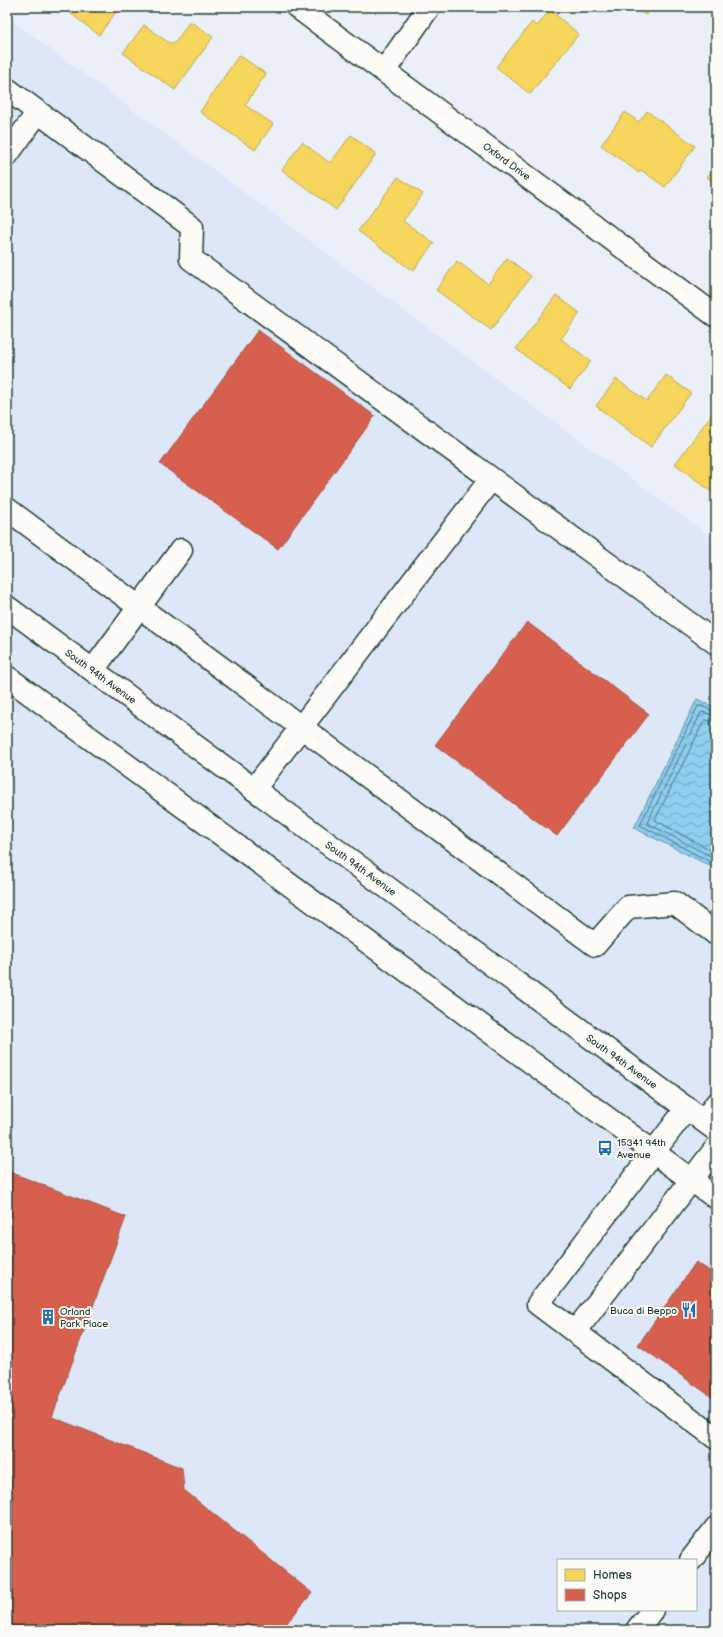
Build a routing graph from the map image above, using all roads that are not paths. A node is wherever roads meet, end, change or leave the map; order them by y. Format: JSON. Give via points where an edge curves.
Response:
{"nodes":[{"id":1,"x":297,"y":7,"type":"edge"},
{"id":2,"x":429,"y":7,"type":"edge"},
{"id":3,"x":384,"y":71,"type":"junction"},
{"id":4,"x":7,"y":89,"type":"edge"},
{"id":5,"x":38,"y":112,"type":"junction"},
{"id":6,"x":7,"y":155,"type":"edge"},
{"id":7,"x":716,"y":316,"type":"edge"},
{"id":8,"x":491,"y":479,"type":"junction"},
{"id":9,"x":7,"y":510,"type":"edge"},
{"id":10,"x":181,"y":550,"type":"dead end"},
{"id":11,"x":7,"y":607,"type":"edge"},
{"id":12,"x":139,"y":607,"type":"junction"},
{"id":13,"x":716,"y":643,"type":"edge"},
{"id":14,"x":94,"y":670,"type":"junction"},
{"id":15,"x":7,"y":677,"type":"edge"},
{"id":16,"x":301,"y":727,"type":"junction"},
{"id":17,"x":254,"y":789,"type":"junction"},
{"id":18,"x":716,"y":934,"type":"edge"},
{"id":19,"x":706,"y":1116,"type":"edge"},
{"id":20,"x":716,"y":1148,"type":"edge"},
{"id":21,"x":654,"y":1153,"type":"junction"},
{"id":22,"x":691,"y":1180,"type":"junction"},
{"id":23,"x":716,"y":1198,"type":"edge"},
{"id":24,"x":575,"y":1332,"type":"junction"},
{"id":25,"x":716,"y":1438,"type":"edge"},
{"id":26,"x":716,"y":1528,"type":"edge"},
{"id":27,"x":692,"y":1559,"type":"edge"},
{"id":28,"x":651,"y":1611,"type":"edge"},
{"id":29,"x":637,"y":1630,"type":"edge"}],
"edges":[{"from":1,"to":3,"type":"street","name":"Oxford Drive"},
{"from":2,"to":3,"type":"street"},
{"from":3,"to":7,"type":"street","name":"Oxford Drive"},
{"from":4,"to":5,"type":"street"},
{"from":5,"to":6,"type":"street"},
{"from":5,"to":8,"type":"street","via":[[192,227],[191,259]]},
{"from":8,"to":13,"type":"street"},
{"from":8,"to":16,"type":"street"},
{"from":9,"to":12,"type":"street"},
{"from":10,"to":12,"type":"street"},
{"from":11,"to":14,"type":"street","name":"South 94th Avenue"},
{"from":12,"to":14,"type":"street"},
{"from":12,"to":16,"type":"street"},
{"from":14,"to":17,"type":"street","name":"South 94th Avenue"},
{"from":15,"to":21,"type":"street"},
{"from":16,"to":17,"type":"street"},
{"from":16,"to":18,"type":"street","via":[[595,944],[628,907],[675,903]]},
{"from":17,"to":19,"type":"street","name":"South 94th Avenue"},
{"from":19,"to":21,"type":"street"},
{"from":20,"to":22,"type":"street"},
{"from":21,"to":22,"type":"street"},
{"from":21,"to":24,"type":"street","via":[[538,1304]]},
{"from":22,"to":23,"type":"street"},
{"from":22,"to":24,"type":"street"},
{"from":24,"to":25,"type":"street"},
{"from":26,"to":27,"type":"street"},
{"from":28,"to":29,"type":"street"}]}
